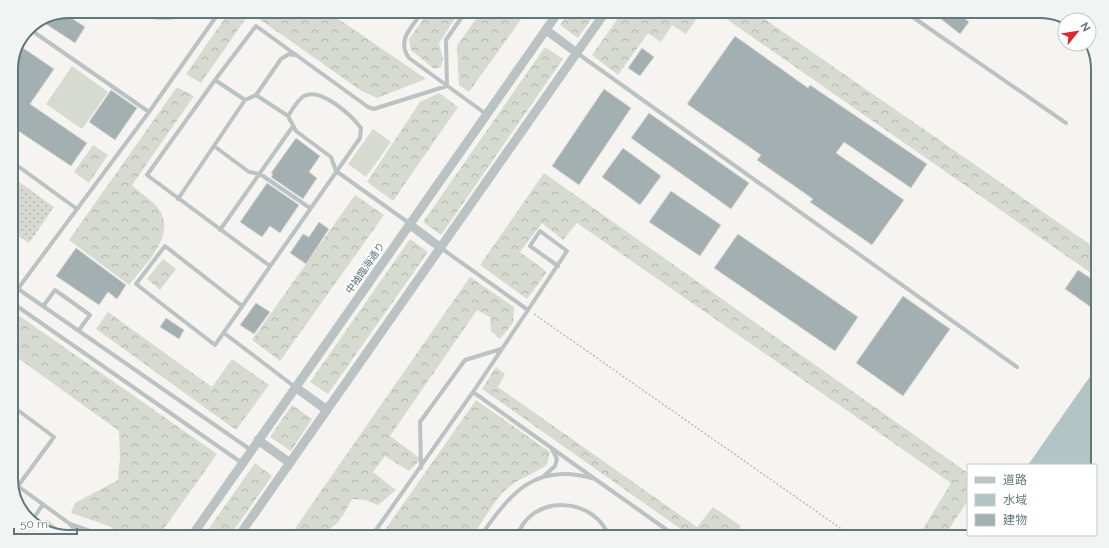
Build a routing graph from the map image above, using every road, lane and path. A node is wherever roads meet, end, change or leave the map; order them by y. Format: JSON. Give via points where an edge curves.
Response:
{"nodes":[{"id":1,"x":215,"y":18,"type":"edge"},
{"id":2,"x":418,"y":18,"type":"edge"},
{"id":3,"x":461,"y":18,"type":"edge"},
{"id":4,"x":554,"y":18,"type":"edge"},
{"id":5,"x":601,"y":18,"type":"edge"},
{"id":6,"x":914,"y":18,"type":"edge"},
{"id":7,"x":546,"y":30,"type":"junction"},
{"id":8,"x":34,"y":32,"type":"edge"},
{"id":9,"x":577,"y":53,"type":"junction"},
{"id":10,"x":294,"y":55,"type":"junction"},
{"id":11,"x":215,"y":80,"type":"junction"},
{"id":12,"x":447,"y":86,"type":"junction"},
{"id":13,"x":256,"y":95,"type":"junction"},
{"id":14,"x":245,"y":100,"type":"junction"},
{"id":15,"x":149,"y":112,"type":"junction"},
{"id":16,"x":486,"y":114,"type":"junction"},
{"id":17,"x":288,"y":116,"type":"junction"},
{"id":18,"x":1066,"y":123,"type":"dead end"},
{"id":19,"x":293,"y":126,"type":"junction"},
{"id":20,"x":214,"y":146,"type":"junction"},
{"id":21,"x":18,"y":166,"type":"edge"},
{"id":22,"x":336,"y":172,"type":"junction"},
{"id":23,"x":260,"y":174,"type":"junction"},
{"id":24,"x":178,"y":199,"type":"junction"},
{"id":25,"x":310,"y":208,"type":"junction"},
{"id":26,"x":77,"y":209,"type":"junction"},
{"id":27,"x":410,"y":224,"type":"junction"},
{"id":28,"x":220,"y":230,"type":"junction"},
{"id":29,"x":441,"y":248,"type":"junction"},
{"id":30,"x":270,"y":266,"type":"junction"},
{"id":31,"x":558,"y":266,"type":"junction"},
{"id":32,"x":18,"y":288,"type":"joint"},
{"id":33,"x":44,"y":305,"type":"junction"},
{"id":34,"x":242,"y":306,"type":"junction"},
{"id":35,"x":18,"y":307,"type":"edge"},
{"id":36,"x":528,"y":310,"type":"junction"},
{"id":37,"x":79,"y":330,"type":"junction"},
{"id":38,"x":224,"y":332,"type":"junction"},
{"id":39,"x":501,"y":349,"type":"junction"},
{"id":40,"x":1017,"y":367,"type":"dead end"},
{"id":41,"x":295,"y":387,"type":"junction"},
{"id":42,"x":473,"y":392,"type":"junction"},
{"id":43,"x":18,"y":410,"type":"edge"},
{"id":44,"x":327,"y":410,"type":"junction"},
{"id":45,"x":258,"y":440,"type":"junction"},
{"id":46,"x":549,"y":446,"type":"junction"},
{"id":47,"x":251,"y":450,"type":"junction"},
{"id":48,"x":242,"y":463,"type":"junction"},
{"id":49,"x":290,"y":463,"type":"junction"},
{"id":50,"x":421,"y":468,"type":"junction"},
{"id":51,"x":542,"y":477,"type":"junction"},
{"id":52,"x":595,"y":479,"type":"junction"},
{"id":53,"x":18,"y":486,"type":"joint"},
{"id":54,"x":43,"y":504,"type":"junction"},
{"id":55,"x":35,"y":517,"type":"edge"},
{"id":56,"x":70,"y":524,"type":"junction"},
{"id":57,"x":75,"y":530,"type":"edge"},
{"id":58,"x":87,"y":530,"type":"edge"},
{"id":59,"x":195,"y":530,"type":"edge"},
{"id":60,"x":243,"y":530,"type":"edge"},
{"id":61,"x":376,"y":530,"type":"edge"},
{"id":62,"x":485,"y":530,"type":"edge"},
{"id":63,"x":520,"y":530,"type":"edge"},
{"id":64,"x":606,"y":530,"type":"edge"},
{"id":65,"x":667,"y":530,"type":"edge"},
{"id":66,"x":843,"y":530,"type":"edge"}],
"edges":[{"from":1,"to":15,"type":"lane"},
{"from":2,"to":12,"type":"lane","via":[[404,41],[404,50],[409,58]]},
{"from":3,"to":12,"type":"lane","via":[[446,40]]},
{"from":4,"to":7,"type":"street","name":"中袖臨海通り"},
{"from":5,"to":9,"type":"street"},
{"from":6,"to":18,"type":"lane"},
{"from":7,"to":9,"type":"street"},
{"from":7,"to":16,"type":"street","name":"中袖臨海通り"},
{"from":8,"to":15,"type":"lane"},
{"from":9,"to":29,"type":"street"},
{"from":9,"to":40,"type":"lane"},
{"from":10,"to":11,"type":"lane","via":[[256,26]]},
{"from":10,"to":12,"type":"lane","via":[[374,109]]},
{"from":10,"to":13,"type":"lane","via":[[288,54],[281,58]]},
{"from":11,"to":14,"type":"lane"},
{"from":11,"to":24,"type":"lane","via":[[147,175]]},
{"from":12,"to":16,"type":"lane"},
{"from":13,"to":14,"type":"lane"},
{"from":13,"to":17,"type":"lane"},
{"from":14,"to":20,"type":"lane"},
{"from":15,"to":26,"type":"lane"},
{"from":16,"to":27,"type":"street","name":"中袖臨海通り"},
{"from":17,"to":19,"type":"lane"},
{"from":17,"to":22,"type":"lane","via":[[303,96],[313,93],[324,96],[355,119],[361,128],[360,138]]},
{"from":19,"to":22,"type":"lane","via":[[331,157]]},
{"from":19,"to":23,"type":"lane"},
{"from":20,"to":23,"type":"lane","via":[[249,172]]},
{"from":20,"to":24,"type":"lane"},
{"from":21,"to":26,"type":"lane"},
{"from":22,"to":25,"type":"lane"},
{"from":22,"to":27,"type":"lane"},
{"from":23,"to":25,"type":"lane"},
{"from":23,"to":28,"type":"lane"},
{"from":24,"to":28,"type":"lane"},
{"from":25,"to":30,"type":"lane"},
{"from":26,"to":32,"type":"lane"},
{"from":27,"to":29,"type":"street"},
{"from":27,"to":41,"type":"street","name":"中袖臨海通り"},
{"from":28,"to":30,"type":"lane"},
{"from":29,"to":36,"type":"lane"},
{"from":29,"to":44,"type":"street"},
{"from":30,"to":34,"type":"lane"},
{"from":31,"to":31,"type":"lane","via":[[567,251],[540,231],[530,246]]},
{"from":31,"to":36,"type":"lane"},
{"from":32,"to":33,"type":"lane"},
{"from":33,"to":37,"type":"lane"},
{"from":33,"to":37,"type":"lane","via":[[55,290],[61,294],[90,315]]},
{"from":34,"to":38,"type":"lane"},
{"from":34,"to":38,"type":"lane","via":[[165,246],[136,284],[215,345]]},
{"from":35,"to":48,"type":"lane"},
{"from":36,"to":39,"type":"lane"},
{"from":36,"to":66,"type":"path"},
{"from":37,"to":47,"type":"lane"},
{"from":38,"to":41,"type":"lane"},
{"from":39,"to":42,"type":"lane"},
{"from":39,"to":50,"type":"lane","via":[[464,360],[420,422]]},
{"from":41,"to":44,"type":"street"},
{"from":41,"to":45,"type":"street","name":"中袖臨海通り"},
{"from":42,"to":46,"type":"lane"},
{"from":42,"to":50,"type":"lane"},
{"from":43,"to":53,"type":"lane","via":[[54,437]]},
{"from":44,"to":49,"type":"street"},
{"from":45,"to":47,"type":"street","name":"中袖臨海通り"},
{"from":45,"to":49,"type":"street"},
{"from":46,"to":51,"type":"lane","via":[[557,460],[555,466]]},
{"from":46,"to":52,"type":"lane"},
{"from":47,"to":48,"type":"street","name":"中袖臨海通り"},
{"from":48,"to":59,"type":"street","name":"中袖臨海通り"},
{"from":49,"to":60,"type":"street"},
{"from":50,"to":61,"type":"lane"},
{"from":51,"to":52,"type":"lane","via":[[564,473]]},
{"from":51,"to":62,"type":"lane","via":[[517,491]]},
{"from":52,"to":65,"type":"lane"},
{"from":53,"to":54,"type":"lane"},
{"from":54,"to":55,"type":"lane"},
{"from":54,"to":56,"type":"lane"},
{"from":56,"to":57,"type":"lane"},
{"from":56,"to":58,"type":"lane"},
{"from":63,"to":64,"type":"lane","via":[[529,517],[556,504],[573,505],[595,516]]}]}
